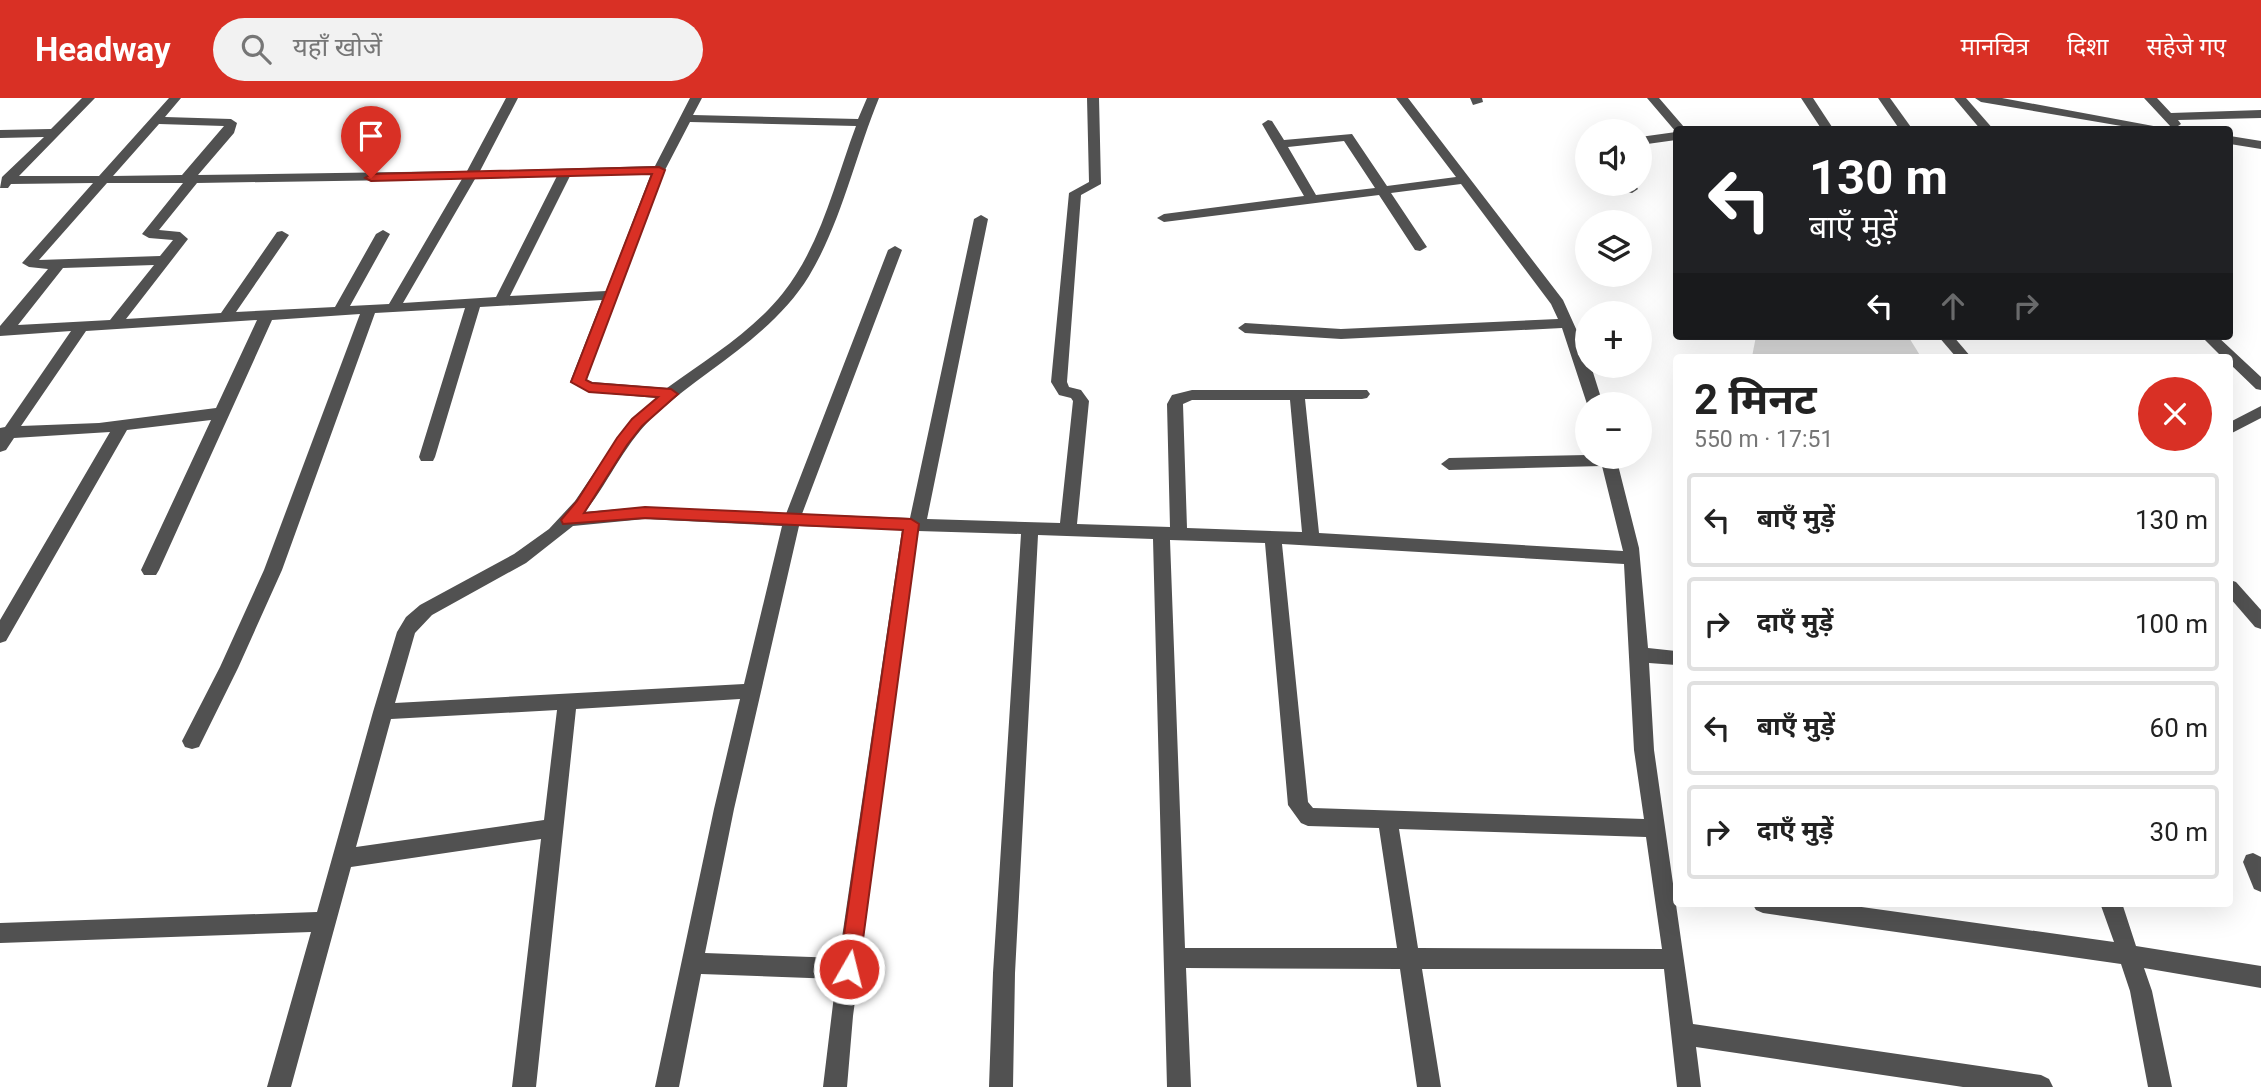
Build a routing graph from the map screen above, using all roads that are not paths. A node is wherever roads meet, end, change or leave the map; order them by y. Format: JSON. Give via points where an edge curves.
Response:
{"nodes":[{"id":1,"x":89,"y":98,"type":"edge"},
{"id":2,"x":175,"y":98,"type":"edge"},
{"id":3,"x":512,"y":98,"type":"edge"},
{"id":4,"x":696,"y":98,"type":"edge"},
{"id":5,"x":873,"y":98,"type":"edge"},
{"id":6,"x":1093,"y":98,"type":"edge"},
{"id":7,"x":1402,"y":98,"type":"edge"},
{"id":8,"x":1653,"y":98,"type":"edge"},
{"id":9,"x":1807,"y":98,"type":"edge"},
{"id":10,"x":1884,"y":98,"type":"edge"},
{"id":11,"x":1959,"y":98,"type":"edge"},
{"id":12,"x":1981,"y":98,"type":"edge"},
{"id":13,"x":2035,"y":98,"type":"edge"},
{"id":14,"x":2150,"y":98,"type":"edge"},
{"id":15,"x":2044,"y":108,"type":"junction"},
{"id":16,"x":2261,"y":114,"type":"edge"},
{"id":17,"x":685,"y":118,"type":"junction"},
{"id":18,"x":155,"y":120,"type":"junction"},
{"id":19,"x":863,"y":123,"type":"junction"},
{"id":20,"x":2168,"y":123,"type":"edge"},
{"id":21,"x":1268,"y":124,"type":"dead end"},
{"id":22,"x":1677,"y":126,"type":"edge"},
{"id":23,"x":1826,"y":126,"type":"edge"},
{"id":24,"x":1904,"y":126,"type":"edge"},
{"id":25,"x":1984,"y":126,"type":"edge"},
{"id":26,"x":55,"y":133,"type":"junction"},
{"id":27,"x":0,"y":134,"type":"edge"},
{"id":28,"x":1673,"y":136,"type":"edge"},
{"id":29,"x":1652,"y":139,"type":"edge"},
{"id":30,"x":2233,"y":140,"type":"edge"},
{"id":31,"x":1280,"y":144,"type":"junction"},
{"id":32,"x":2261,"y":145,"type":"edge"},
{"id":33,"x":659,"y":170,"type":"junction"},
{"id":34,"x":565,"y":173,"type":"junction"},
{"id":35,"x":471,"y":175,"type":"junction"},
{"id":36,"x":102,"y":178,"type":"junction"},
{"id":37,"x":190,"y":178,"type":"junction"},
{"id":38,"x":1465,"y":180,"type":"junction"},
{"id":39,"x":4,"y":184,"type":"edge"},
{"id":40,"x":1384,"y":191,"type":"junction"},
{"id":41,"x":1313,"y":200,"type":"junction"},
{"id":42,"x":1164,"y":218,"type":"dead end"},
{"id":43,"x":981,"y":219,"type":"dead end"},
{"id":44,"x":383,"y":234,"type":"dead end"},
{"id":45,"x":282,"y":235,"type":"dead end"},
{"id":46,"x":1420,"y":247,"type":"dead end"},
{"id":47,"x":895,"y":250,"type":"dead end"},
{"id":48,"x":163,"y":260,"type":"junction"},
{"id":49,"x":58,"y":265,"type":"junction"},
{"id":50,"x":610,"y":295,"type":"junction"},
{"id":51,"x":501,"y":301,"type":"junction"},
{"id":52,"x":474,"y":303,"type":"junction"},
{"id":53,"x":393,"y":308,"type":"junction"},
{"id":54,"x":369,"y":309,"type":"junction"},
{"id":55,"x":340,"y":311,"type":"junction"},
{"id":56,"x":267,"y":315,"type":"junction"},
{"id":57,"x":225,"y":318,"type":"junction"},
{"id":58,"x":1568,"y":323,"type":"junction"},
{"id":59,"x":114,"y":324,"type":"junction"},
{"id":60,"x":82,"y":326,"type":"junction"},
{"id":61,"x":1245,"y":328,"type":"dead end"},
{"id":62,"x":3,"y":331,"type":"edge"},
{"id":63,"x":1949,"y":340,"type":"edge"},
{"id":64,"x":2212,"y":340,"type":"edge"},
{"id":65,"x":1961,"y":354,"type":"edge"},
{"id":66,"x":2227,"y":354,"type":"edge"},
{"id":67,"x":2233,"y":359,"type":"edge"},
{"id":68,"x":2261,"y":385,"type":"edge"},
{"id":69,"x":1591,"y":392,"type":"edge"},
{"id":70,"x":671,"y":394,"type":"junction"},
{"id":71,"x":1297,"y":394,"type":"junction"},
{"id":72,"x":1362,"y":394,"type":"dead end"},
{"id":73,"x":2261,"y":411,"type":"edge"},
{"id":74,"x":222,"y":413,"type":"junction"},
{"id":75,"x":122,"y":425,"type":"junction"},
{"id":76,"x":2233,"y":427,"type":"edge"},
{"id":77,"x":3,"y":437,"type":"edge"},
{"id":78,"x":427,"y":457,"type":"dead end"},
{"id":79,"x":1575,"y":459,"type":"edge"},
{"id":80,"x":1449,"y":464,"type":"dead end"},
{"id":81,"x":1612,"y":469,"type":"edge"},
{"id":82,"x":792,"y":519,"type":"junction"},
{"id":83,"x":569,"y":520,"type":"junction"},
{"id":84,"x":914,"y":524,"type":"junction"},
{"id":85,"x":1030,"y":528,"type":"junction"},
{"id":86,"x":1068,"y":530,"type":"junction"},
{"id":87,"x":1169,"y":533,"type":"junction"},
{"id":88,"x":1273,"y":537,"type":"junction"},
{"id":89,"x":1311,"y":539,"type":"junction"},
{"id":90,"x":1632,"y":558,"type":"junction"},
{"id":91,"x":150,"y":570,"type":"dead end"},
{"id":92,"x":2233,"y":590,"type":"edge"},
{"id":93,"x":2261,"y":622,"type":"edge"},
{"id":94,"x":0,"y":636,"type":"edge"},
{"id":95,"x":1639,"y":655,"type":"junction"},
{"id":96,"x":1673,"y":658,"type":"edge"},
{"id":97,"x":750,"y":691,"type":"junction"},
{"id":98,"x":567,"y":701,"type":"junction"},
{"id":99,"x":382,"y":712,"type":"junction"},
{"id":100,"x":192,"y":741,"type":"dead end"},
{"id":101,"x":1388,"y":821,"type":"junction"},
{"id":102,"x":553,"y":828,"type":"junction"},
{"id":103,"x":1654,"y":828,"type":"junction"},
{"id":104,"x":341,"y":859,"type":"junction"},
{"id":105,"x":2253,"y":862,"type":"dead end"},
{"id":106,"x":2261,"y":883,"type":"edge"},
{"id":107,"x":1670,"y":890,"type":"edge"},
{"id":108,"x":1791,"y":907,"type":"edge"},
{"id":109,"x":2113,"y":907,"type":"edge"},
{"id":110,"x":323,"y":922,"type":"junction"},
{"id":111,"x":0,"y":933,"type":"edge"},
{"id":112,"x":2130,"y":955,"type":"junction"},
{"id":113,"x":1175,"y":958,"type":"junction"},
{"id":114,"x":1409,"y":958,"type":"junction"},
{"id":115,"x":1674,"y":959,"type":"junction"},
{"id":116,"x":692,"y":963,"type":"junction"},
{"id":117,"x":849,"y":969,"type":"junction"},
{"id":118,"x":2261,"y":976,"type":"edge"},
{"id":119,"x":1682,"y":1034,"type":"junction"},
{"id":120,"x":279,"y":1087,"type":"edge"},
{"id":121,"x":524,"y":1087,"type":"edge"},
{"id":122,"x":667,"y":1087,"type":"edge"},
{"id":123,"x":835,"y":1087,"type":"edge"},
{"id":124,"x":1001,"y":1087,"type":"edge"},
{"id":125,"x":1179,"y":1087,"type":"edge"},
{"id":126,"x":1429,"y":1087,"type":"edge"},
{"id":127,"x":1689,"y":1087,"type":"edge"},
{"id":128,"x":2041,"y":1087,"type":"edge"},
{"id":129,"x":2160,"y":1087,"type":"edge"}],
"edges":[{"from":1,"to":26,"type":"street"},
{"from":2,"to":18,"type":"street"},
{"from":3,"to":35,"type":"street"},
{"from":4,"to":17,"type":"street"},
{"from":5,"to":19,"type":"street"},
{"from":6,"to":86,"type":"street","via":[[1095,184],[1075,193],[1059,382],[1064,391],[1081,401]]},
{"from":7,"to":38,"type":"street"},
{"from":8,"to":22,"type":"street"},
{"from":9,"to":23,"type":"street"},
{"from":10,"to":24,"type":"street"},
{"from":11,"to":25,"type":"street"},
{"from":12,"to":15,"type":"street"},
{"from":13,"to":15,"type":"street"},
{"from":14,"to":20,"type":"street"},
{"from":15,"to":20,"type":"street"},
{"from":16,"to":20,"type":"street"},
{"from":17,"to":19,"type":"street"},
{"from":17,"to":33,"type":"street"},
{"from":18,"to":36,"type":"street"},
{"from":18,"to":37,"type":"street","via":[[231,123]]},
{"from":19,"to":70,"type":"street","via":[[802,277],[770,317]]},
{"from":21,"to":31,"type":"street"},
{"from":26,"to":27,"type":"street"},
{"from":26,"to":39,"type":"street"},
{"from":28,"to":29,"type":"street"},
{"from":30,"to":32,"type":"street"},
{"from":31,"to":40,"type":"street","via":[[1348,137]]},
{"from":31,"to":41,"type":"street"},
{"from":33,"to":34,"type":"street"},
{"from":33,"to":50,"type":"street"},
{"from":34,"to":35,"type":"street"},
{"from":34,"to":51,"type":"street"},
{"from":35,"to":37,"type":"street"},
{"from":35,"to":53,"type":"street"},
{"from":36,"to":37,"type":"street"},
{"from":36,"to":39,"type":"street"},
{"from":36,"to":49,"type":"street","via":[[29,263]]},
{"from":37,"to":48,"type":"street","via":[[149,234],[180,236]]},
{"from":38,"to":40,"type":"street"},
{"from":38,"to":58,"type":"street","via":[[1548,289]]},
{"from":40,"to":41,"type":"street"},
{"from":40,"to":46,"type":"street"},
{"from":41,"to":42,"type":"street"},
{"from":43,"to":84,"type":"street"},
{"from":44,"to":55,"type":"street"},
{"from":45,"to":57,"type":"street"},
{"from":47,"to":82,"type":"street"},
{"from":48,"to":49,"type":"street"},
{"from":48,"to":59,"type":"street"},
{"from":49,"to":62,"type":"street"},
{"from":50,"to":51,"type":"street"},
{"from":50,"to":70,"type":"street","via":[[578,382],[589,387]]},
{"from":51,"to":52,"type":"street"},
{"from":52,"to":53,"type":"street"},
{"from":52,"to":78,"type":"street"},
{"from":53,"to":54,"type":"street"},
{"from":54,"to":55,"type":"street"},
{"from":54,"to":100,"type":"street","via":[[274,570]]},
{"from":55,"to":56,"type":"street"},
{"from":56,"to":57,"type":"street"},
{"from":56,"to":74,"type":"street"},
{"from":57,"to":59,"type":"street"},
{"from":58,"to":61,"type":"street","via":[[1341,334]]},
{"from":58,"to":69,"type":"street"},
{"from":59,"to":60,"type":"street"},
{"from":60,"to":62,"type":"street"},
{"from":60,"to":77,"type":"street"},
{"from":63,"to":65,"type":"street"},
{"from":64,"to":66,"type":"street"},
{"from":67,"to":68,"type":"street"},
{"from":70,"to":83,"type":"street","via":[[629,432]]},
{"from":71,"to":72,"type":"street"},
{"from":71,"to":87,"type":"street","via":[[1177,399]]},
{"from":71,"to":89,"type":"street"},
{"from":73,"to":76,"type":"street"},
{"from":74,"to":75,"type":"street"},
{"from":74,"to":91,"type":"street"},
{"from":75,"to":77,"type":"street"},
{"from":75,"to":94,"type":"street"},
{"from":79,"to":80,"type":"street"},
{"from":81,"to":90,"type":"street"},
{"from":82,"to":83,"type":"street","via":[[645,513]]},
{"from":82,"to":84,"type":"street"},
{"from":82,"to":97,"type":"street"},
{"from":83,"to":99,"type":"street","via":[[539,545],[412,622]]},
{"from":84,"to":85,"type":"street"},
{"from":84,"to":117,"type":"street"},
{"from":85,"to":86,"type":"street"},
{"from":85,"to":124,"type":"street"},
{"from":86,"to":87,"type":"street"},
{"from":87,"to":88,"type":"street"},
{"from":87,"to":113,"type":"street"},
{"from":88,"to":89,"type":"street"},
{"from":88,"to":101,"type":"street","via":[[1298,805],[1316,820]]},
{"from":89,"to":90,"type":"street"},
{"from":90,"to":95,"type":"street"},
{"from":92,"to":93,"type":"street"},
{"from":95,"to":96,"type":"street"},
{"from":95,"to":103,"type":"street"},
{"from":97,"to":98,"type":"street"},
{"from":97,"to":116,"type":"street"},
{"from":98,"to":99,"type":"street"},
{"from":98,"to":102,"type":"street"},
{"from":99,"to":104,"type":"street"},
{"from":101,"to":103,"type":"street"},
{"from":101,"to":114,"type":"street"},
{"from":102,"to":104,"type":"street"},
{"from":102,"to":121,"type":"street"},
{"from":103,"to":107,"type":"street"},
{"from":104,"to":110,"type":"street"},
{"from":105,"to":106,"type":"street"},
{"from":107,"to":115,"type":"street"},
{"from":108,"to":112,"type":"street"},
{"from":109,"to":112,"type":"street"},
{"from":110,"to":111,"type":"street"},
{"from":110,"to":120,"type":"street"},
{"from":112,"to":118,"type":"street"},
{"from":112,"to":129,"type":"street"},
{"from":113,"to":114,"type":"street"},
{"from":113,"to":125,"type":"street"},
{"from":114,"to":115,"type":"street"},
{"from":114,"to":126,"type":"street"},
{"from":115,"to":119,"type":"street"},
{"from":116,"to":117,"type":"street"},
{"from":116,"to":122,"type":"street"},
{"from":117,"to":123,"type":"street"},
{"from":119,"to":127,"type":"street"},
{"from":119,"to":128,"type":"street"}]}
